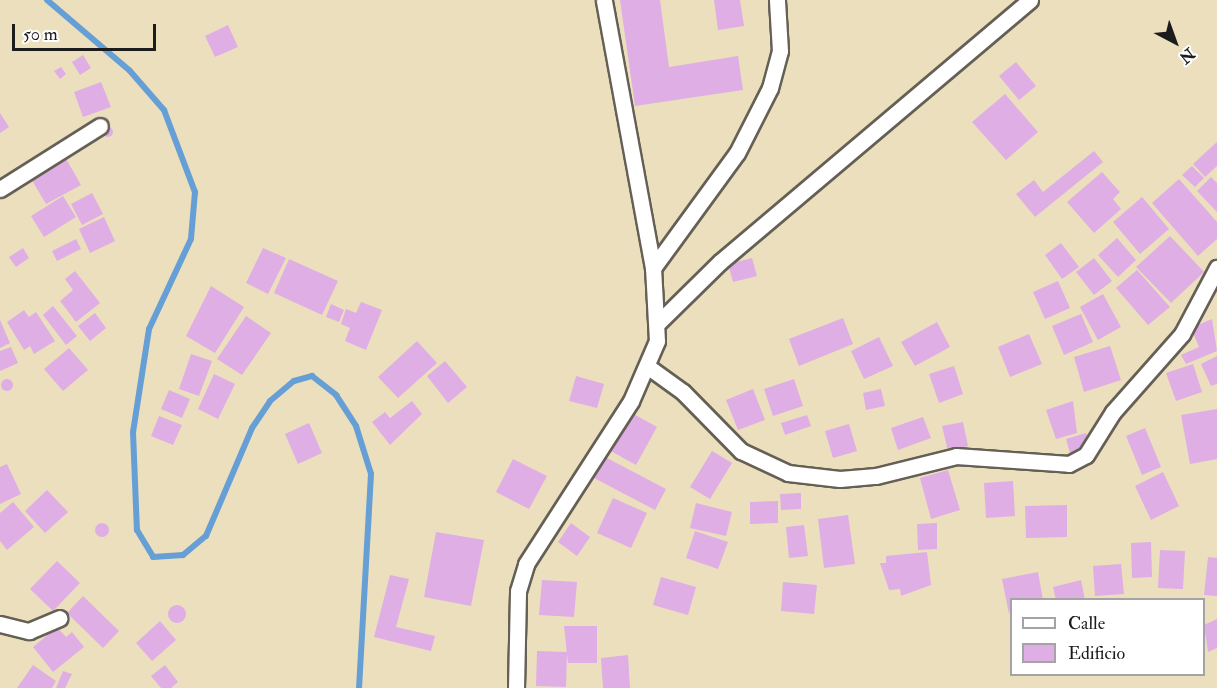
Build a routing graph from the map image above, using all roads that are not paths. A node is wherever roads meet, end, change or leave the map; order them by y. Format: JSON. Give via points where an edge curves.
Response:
{"nodes":[{"id":1,"x":604,"y":0,"type":"edge"},
{"id":2,"x":777,"y":0,"type":"edge"},
{"id":3,"x":1030,"y":0,"type":"edge"},
{"id":4,"x":100,"y":126,"type":"dead end"},
{"id":5,"x":0,"y":189,"type":"edge"},
{"id":6,"x":653,"y":268,"type":"junction"},
{"id":7,"x":1217,"y":268,"type":"edge"},
{"id":8,"x":659,"y":322,"type":"junction"},
{"id":9,"x":647,"y":366,"type":"junction"},
{"id":10,"x":59,"y":618,"type":"dead end"},
{"id":11,"x":0,"y":624,"type":"edge"},
{"id":12,"x":516,"y":688,"type":"edge"}],
"edges":[{"from":1,"to":6,"type":"street"},
{"from":2,"to":6,"type":"street","via":[[780,51],[770,88],[737,153]]},
{"from":3,"to":8,"type":"street","via":[[720,262]]},
{"from":4,"to":5,"type":"street"},
{"from":6,"to":8,"type":"street"},
{"from":7,"to":9,"type":"street","via":[[1182,334],[1113,412],[1086,455],[1069,464],[956,456],[876,476],[840,479],[788,473],[741,451],[683,392]]},
{"from":8,"to":9,"type":"street"},
{"from":9,"to":12,"type":"street","via":[[631,401],[526,564],[516,613]]},
{"from":10,"to":11,"type":"street","via":[[29,631]]}]}
